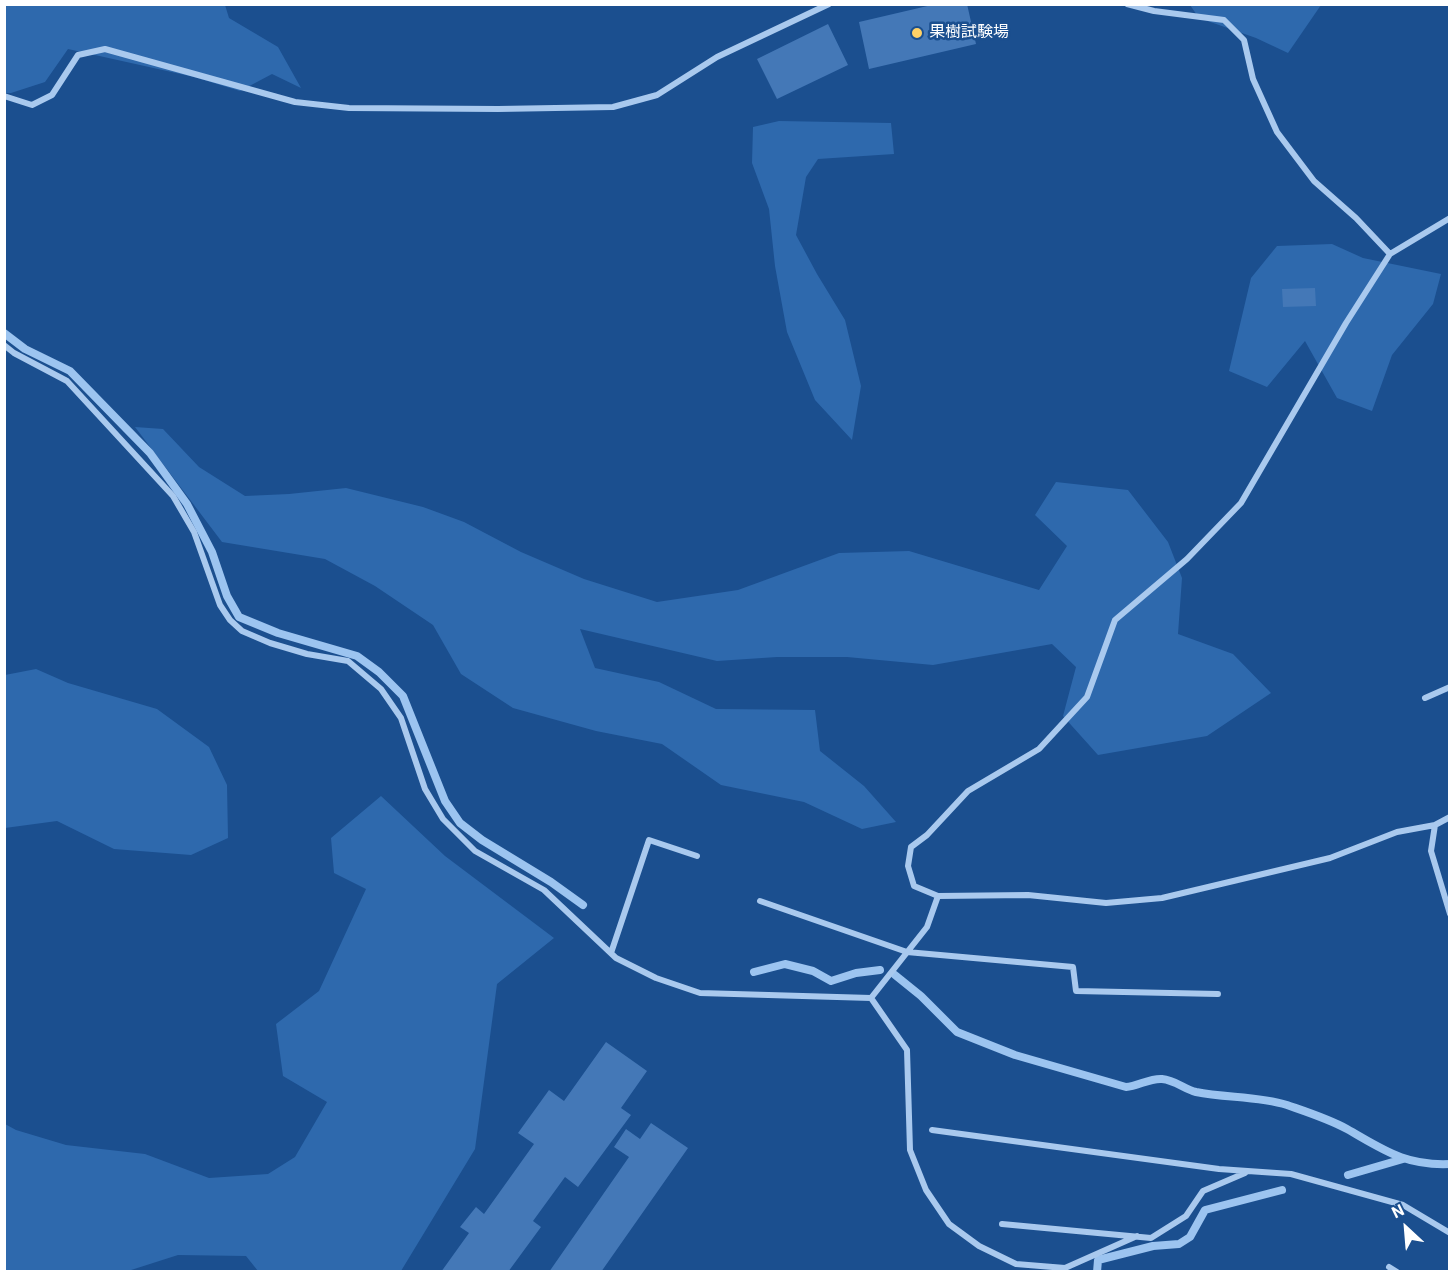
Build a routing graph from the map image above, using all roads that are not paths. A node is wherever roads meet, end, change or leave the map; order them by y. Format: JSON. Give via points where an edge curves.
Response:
{"nodes":[{"id":1,"x":829,"y":4,"type":"edge"},
{"id":2,"x":1127,"y":4,"type":"edge"},
{"id":3,"x":4,"y":96,"type":"edge"},
{"id":4,"x":1449,"y":218,"type":"edge"},
{"id":5,"x":1390,"y":254,"type":"junction"},
{"id":6,"x":4,"y":345,"type":"edge"},
{"id":7,"x":1449,"y":687,"type":"edge"},
{"id":8,"x":1425,"y":698,"type":"dead end"},
{"id":9,"x":1449,"y":817,"type":"edge"},
{"id":10,"x":1435,"y":825,"type":"junction"},
{"id":11,"x":697,"y":856,"type":"dead end"},
{"id":12,"x":938,"y":896,"type":"junction"},
{"id":13,"x":760,"y":901,"type":"dead end"},
{"id":14,"x":1449,"y":914,"type":"edge"},
{"id":15,"x":907,"y":952,"type":"junction"},
{"id":16,"x":611,"y":953,"type":"junction"},
{"id":17,"x":1218,"y":994,"type":"dead end"},
{"id":18,"x":870,"y":998,"type":"junction"},
{"id":19,"x":932,"y":1130,"type":"dead end"},
{"id":20,"x":1248,"y":1171,"type":"junction"},
{"id":21,"x":1002,"y":1224,"type":"dead end"},
{"id":22,"x":1449,"y":1233,"type":"edge"},
{"id":23,"x":1137,"y":1236,"type":"junction"},
{"id":24,"x":1389,"y":1267,"type":"dead end"},
{"id":25,"x":1396,"y":1272,"type":"edge"}],
"edges":[{"from":1,"to":3,"type":"street","via":[[717,57],[657,95],[613,107],[338,107],[295,102],[105,49],[78,55],[52,95],[32,105]]},
{"from":2,"to":5,"type":"street","via":[[1224,20],[1244,40],[1253,79],[1277,132],[1314,181]]},
{"from":4,"to":5,"type":"street"},
{"from":5,"to":12,"type":"street","via":[[1241,503],[1186,559],[1116,620],[1087,697],[1039,749],[968,791],[912,847],[908,866],[914,886]]},
{"from":6,"to":16,"type":"street","via":[[67,381],[173,496],[194,532],[220,605],[230,620],[242,631],[270,643],[348,660],[381,688],[401,718],[425,789],[443,819],[475,851],[544,890]]},
{"from":7,"to":8,"type":"street"},
{"from":9,"to":10,"type":"street"},
{"from":10,"to":12,"type":"street","via":[[1397,832],[1330,858],[1162,898],[1106,903],[1028,895]]},
{"from":10,"to":14,"type":"street","via":[[1431,851]]},
{"from":11,"to":16,"type":"street","via":[[649,840]]},
{"from":12,"to":15,"type":"street","via":[[927,927]]},
{"from":13,"to":15,"type":"street"},
{"from":15,"to":17,"type":"street","via":[[1073,967],[1076,991]]},
{"from":15,"to":18,"type":"street"},
{"from":16,"to":18,"type":"street","via":[[656,978],[700,993]]},
{"from":18,"to":23,"type":"street","via":[[907,1050],[910,1150],[926,1190],[949,1224],[979,1246],[1016,1264],[1065,1268]]},
{"from":19,"to":20,"type":"street"},
{"from":20,"to":22,"type":"street","via":[[1291,1174],[1403,1205]]},
{"from":20,"to":23,"type":"street","via":[[1203,1191],[1186,1216],[1151,1238]]},
{"from":21,"to":23,"type":"street"},
{"from":24,"to":25,"type":"street"}]}
